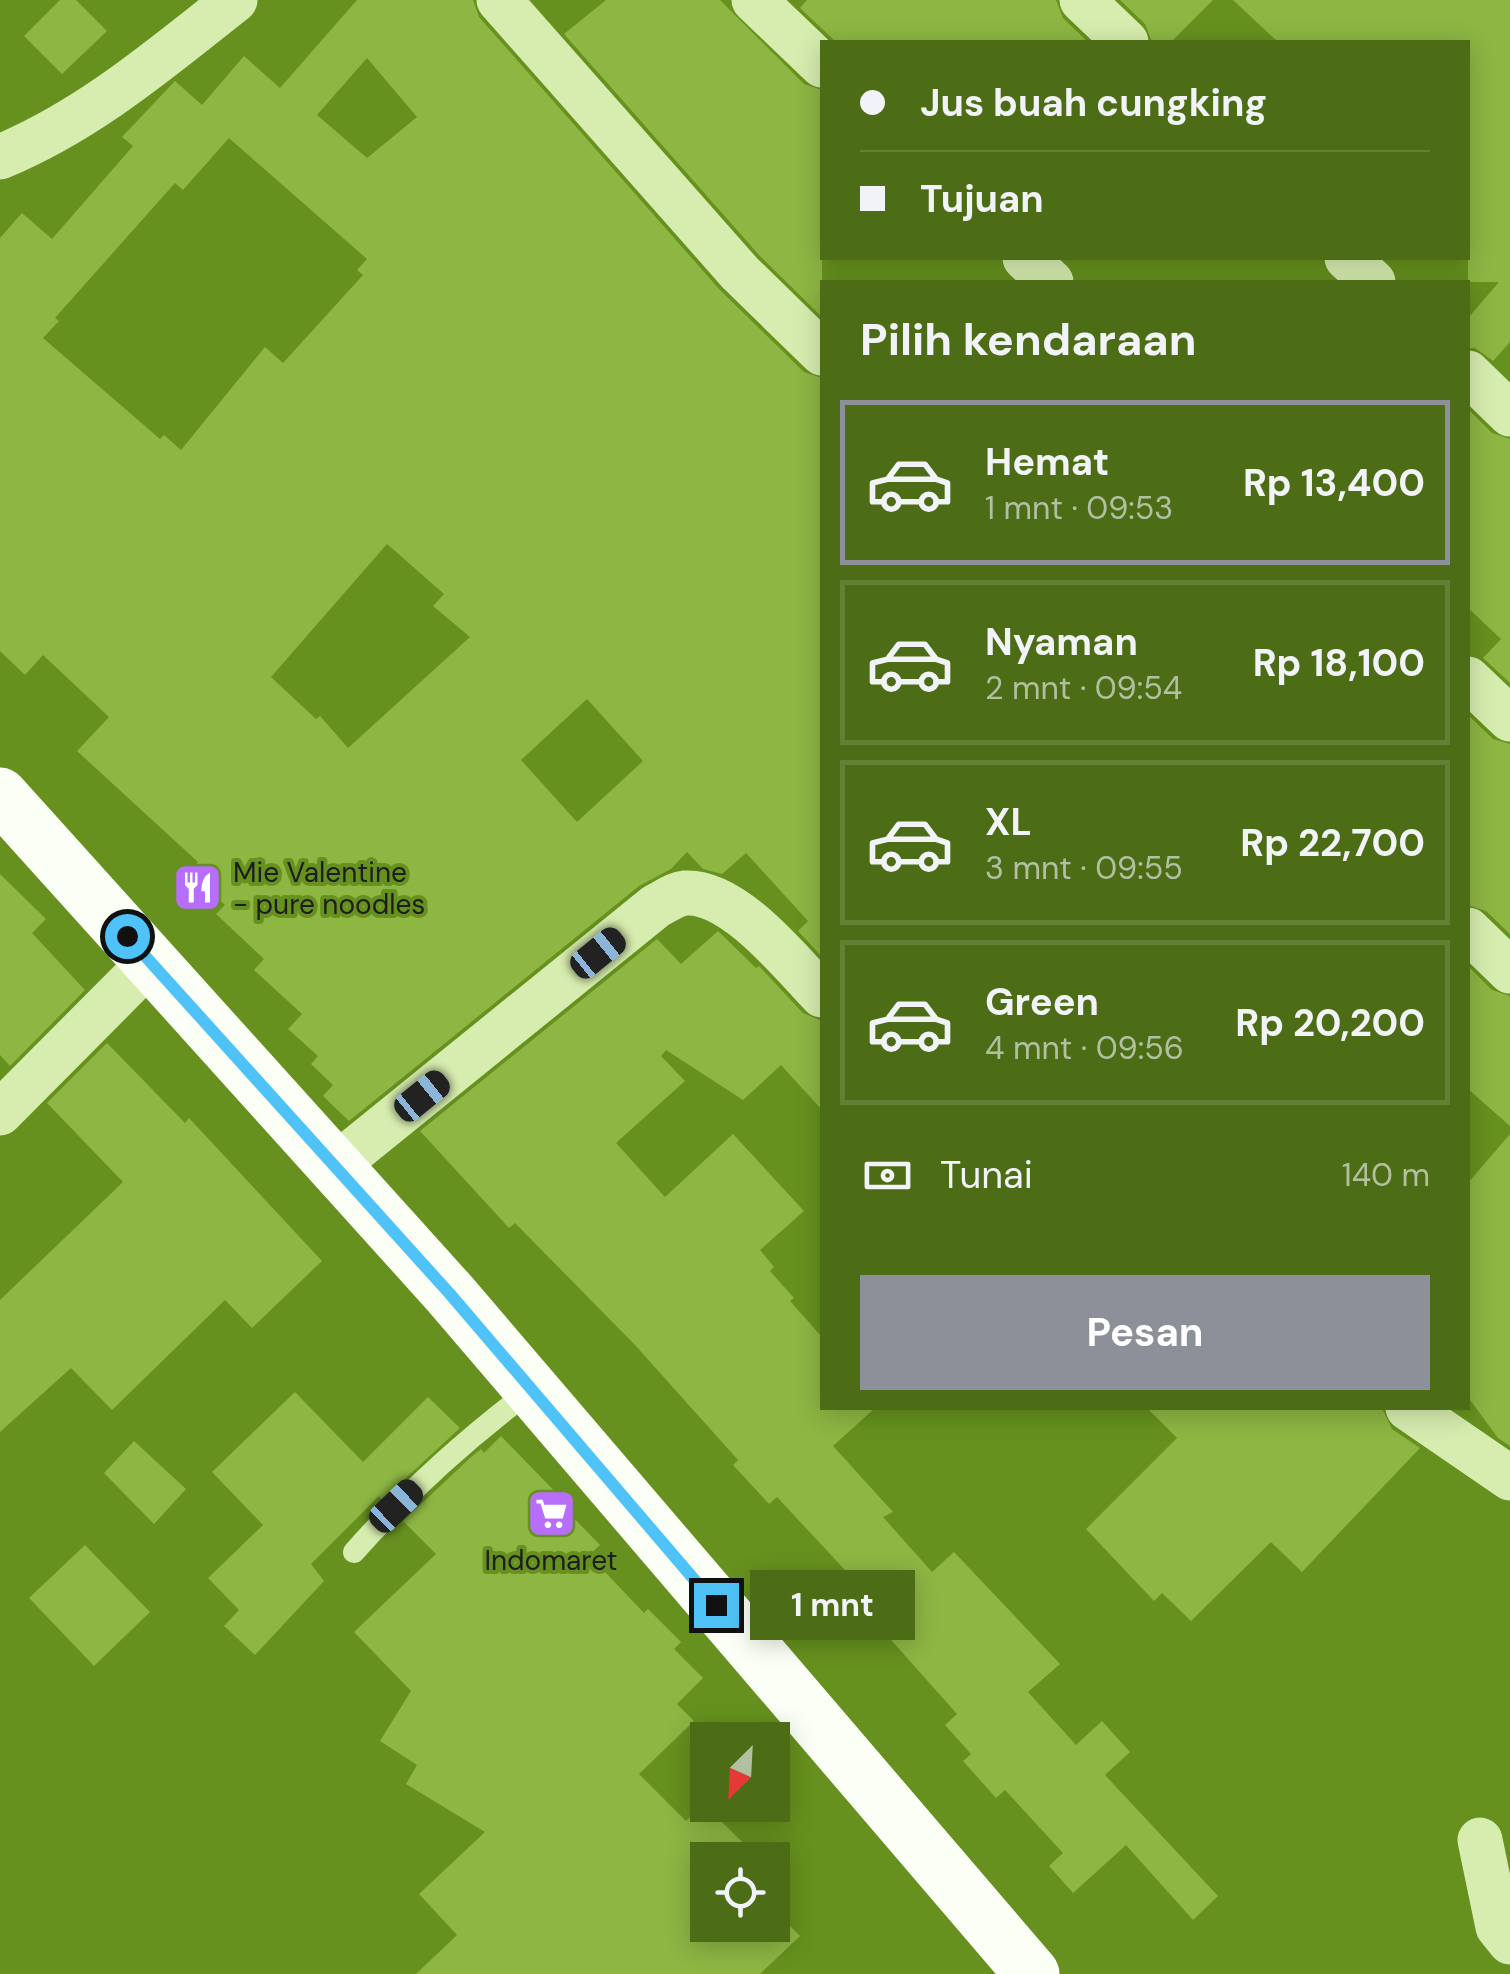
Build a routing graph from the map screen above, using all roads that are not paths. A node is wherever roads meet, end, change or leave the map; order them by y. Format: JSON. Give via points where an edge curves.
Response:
{"nodes":[{"id":1,"x":234,"y":0,"type":"edge"},
{"id":2,"x":499,"y":0,"type":"edge"},
{"id":3,"x":754,"y":0,"type":"edge"},
{"id":4,"x":1082,"y":0,"type":"edge"},
{"id":5,"x":1124,"y":40,"type":"edge"},
{"id":6,"x":820,"y":63,"type":"edge"},
{"id":7,"x":0,"y":157,"type":"edge"},
{"id":8,"x":1027,"y":260,"type":"edge"},
{"id":9,"x":1350,"y":260,"type":"edge"},
{"id":10,"x":1049,"y":280,"type":"edge"},
{"id":11,"x":1372,"y":280,"type":"edge"},
{"id":12,"x":820,"y":350,"type":"edge"},
{"id":13,"x":1470,"y":375,"type":"edge"},
{"id":14,"x":1510,"y":414,"type":"edge"},
{"id":15,"x":1470,"y":681,"type":"edge"},
{"id":16,"x":1510,"y":719,"type":"edge"},
{"id":17,"x":0,"y":796,"type":"edge"},
{"id":18,"x":1470,"y":932,"type":"edge"},
{"id":19,"x":150,"y":962,"type":"junction"},
{"id":20,"x":1510,"y":970,"type":"edge"},
{"id":21,"x":820,"y":992,"type":"edge"},
{"id":22,"x":0,"y":1113,"type":"edge"},
{"id":23,"x":334,"y":1166,"type":"junction"},
{"id":24,"x":531,"y":1390,"type":"junction"},
{"id":25,"x":1411,"y":1410,"type":"edge"},
{"id":26,"x":1510,"y":1478,"type":"edge"},
{"id":27,"x":354,"y":1552,"type":"dead end"},
{"id":28,"x":1480,"y":1840,"type":"dead end"},
{"id":29,"x":1510,"y":1942,"type":"edge"},
{"id":30,"x":1032,"y":1974,"type":"edge"}],
"edges":[{"from":1,"to":7,"type":"street","via":[[111,98]]},
{"from":2,"to":12,"type":"street","via":[[740,273]]},
{"from":3,"to":6,"type":"street"},
{"from":4,"to":5,"type":"street"},
{"from":8,"to":10,"type":"street"},
{"from":9,"to":11,"type":"street"},
{"from":13,"to":14,"type":"street"},
{"from":15,"to":16,"type":"street"},
{"from":17,"to":19,"type":"main road"},
{"from":18,"to":20,"type":"street"},
{"from":19,"to":22,"type":"street"},
{"from":19,"to":23,"type":"main road"},
{"from":21,"to":23,"type":"street","via":[[727,906],[700,894],[677,894]]},
{"from":23,"to":24,"type":"main road"},
{"from":24,"to":27,"type":"lane","via":[[464,1440]]},
{"from":24,"to":30,"type":"main road"},
{"from":25,"to":26,"type":"street"},
{"from":28,"to":29,"type":"street","via":[[1498,1927]]}]}
